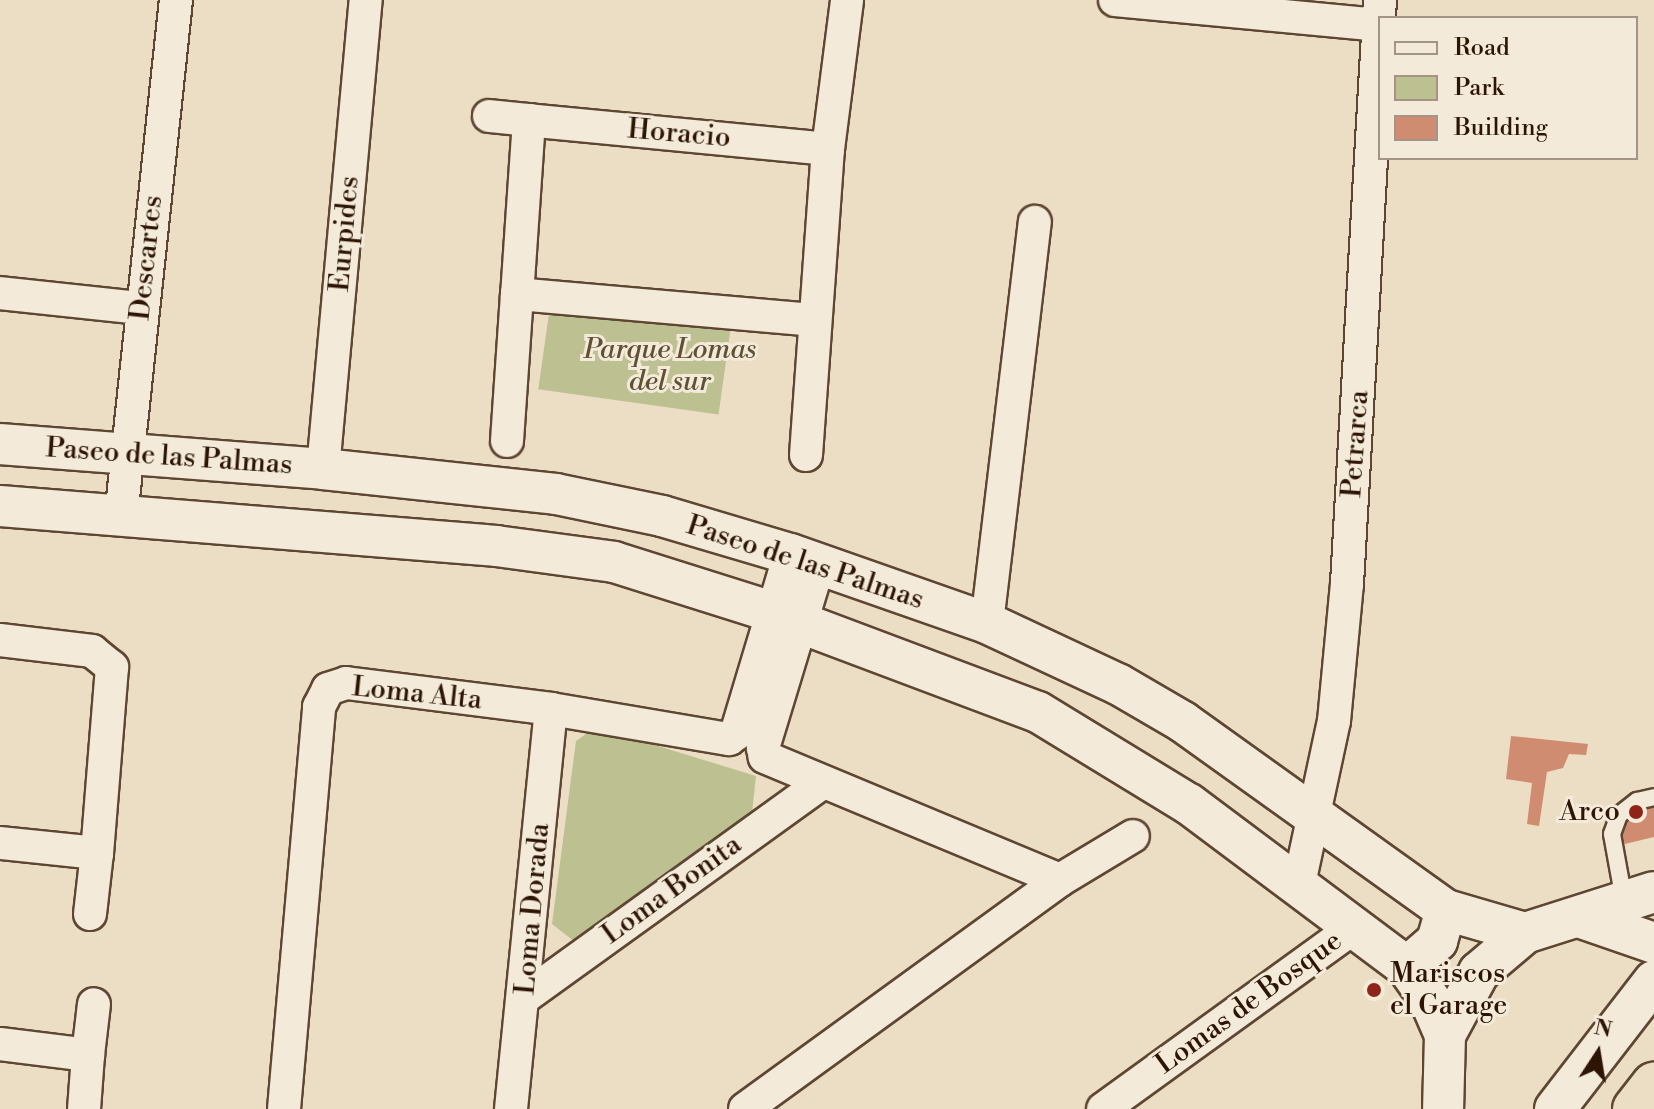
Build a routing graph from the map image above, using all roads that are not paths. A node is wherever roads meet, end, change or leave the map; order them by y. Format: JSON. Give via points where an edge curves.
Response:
{"nodes":[{"id":1,"x":176,"y":0,"type":"edge"},
{"id":2,"x":366,"y":0,"type":"edge"},
{"id":3,"x":847,"y":0,"type":"edge"},
{"id":4,"x":1115,"y":0,"type":"edge"},
{"id":5,"x":1379,"y":13,"type":"edge"},
{"id":6,"x":1378,"y":50,"type":"edge"},
{"id":7,"x":489,"y":116,"type":"dead end"},
{"id":8,"x":529,"y":120,"type":"junction"},
{"id":9,"x":828,"y":149,"type":"junction"},
{"id":10,"x":1035,"y":222,"type":"dead end"},
{"id":11,"x":0,"y":293,"type":"edge"},
{"id":12,"x":517,"y":294,"type":"junction"},
{"id":13,"x":141,"y":308,"type":"junction"},
{"id":14,"x":814,"y":320,"type":"junction"},
{"id":15,"x":507,"y":441,"type":"dead end"},
{"id":16,"x":0,"y":444,"type":"edge"},
{"id":17,"x":806,"y":455,"type":"dead end"},
{"id":18,"x":125,"y":456,"type":"junction"},
{"id":19,"x":323,"y":469,"type":"junction"},
{"id":20,"x":0,"y":506,"type":"edge"},
{"id":21,"x":121,"y":517,"type":"junction"},
{"id":22,"x":804,"y":559,"type":"junction"},
{"id":23,"x":785,"y":617,"type":"junction"},
{"id":24,"x":987,"y":623,"type":"junction"},
{"id":25,"x":0,"y":640,"type":"edge"},
{"id":26,"x":551,"y":709,"type":"junction"},
{"id":27,"x":820,"y":784,"type":"junction"},
{"id":28,"x":1654,"y":797,"type":"edge"},
{"id":29,"x":1316,"y":816,"type":"junction"},
{"id":30,"x":1133,"y":836,"type":"dead end"},
{"id":31,"x":0,"y":843,"type":"edge"},
{"id":32,"x":97,"y":853,"type":"junction"},
{"id":33,"x":1060,"y":880,"type":"junction"},
{"id":34,"x":1299,"y":884,"type":"junction"},
{"id":35,"x":1639,"y":897,"type":"edge"},
{"id":36,"x":1446,"y":910,"type":"junction"},
{"id":37,"x":90,"y":914,"type":"dead end"},
{"id":38,"x":1579,"y":917,"type":"junction"},
{"id":39,"x":1356,"y":926,"type":"junction"},
{"id":40,"x":1525,"y":933,"type":"junction"},
{"id":41,"x":1654,"y":943,"type":"edge"},
{"id":42,"x":1407,"y":967,"type":"junction"},
{"id":43,"x":1654,"y":981,"type":"edge"},
{"id":44,"x":525,"y":997,"type":"junction"},
{"id":45,"x":94,"y":1004,"type":"dead end"},
{"id":46,"x":1445,"y":1035,"type":"junction"},
{"id":47,"x":0,"y":1044,"type":"edge"},
{"id":48,"x":88,"y":1055,"type":"junction"},
{"id":49,"x":1654,"y":1085,"type":"edge"},
{"id":50,"x":84,"y":1109,"type":"edge"},
{"id":51,"x":284,"y":1109,"type":"edge"},
{"id":52,"x":511,"y":1109,"type":"edge"},
{"id":53,"x":745,"y":1109,"type":"edge"},
{"id":54,"x":1103,"y":1109,"type":"edge"},
{"id":55,"x":1443,"y":1109,"type":"edge"},
{"id":56,"x":1555,"y":1109,"type":"edge"},
{"id":57,"x":1635,"y":1109,"type":"edge"}],
"edges":[{"from":1,"to":13,"type":"street","name":"Descartes"},
{"from":2,"to":19,"type":"street","name":"Eurpides"},
{"from":3,"to":9,"type":"street"},
{"from":4,"to":5,"type":"street"},
{"from":6,"to":29,"type":"street","name":"Petrarca","via":[[1347,584],[1334,721]]},
{"from":7,"to":8,"type":"street","name":"Horacio"},
{"from":8,"to":9,"type":"street","name":"Horacio"},
{"from":8,"to":12,"type":"street"},
{"from":9,"to":14,"type":"street"},
{"from":10,"to":24,"type":"street"},
{"from":11,"to":13,"type":"street"},
{"from":12,"to":14,"type":"street"},
{"from":12,"to":15,"type":"street"},
{"from":13,"to":18,"type":"street","name":"Descartes"},
{"from":14,"to":17,"type":"street"},
{"from":16,"to":18,"type":"street","name":"Paseo de las Palmas"},
{"from":18,"to":19,"type":"street","name":"Paseo de las Palmas"},
{"from":18,"to":21,"type":"street","name":"Descartes"},
{"from":19,"to":22,"type":"street","name":"Paseo de las Palmas","via":[[603,502]]},
{"from":20,"to":21,"type":"street","name":"Paseo de las Palmas"},
{"from":21,"to":23,"type":"street","name":"Paseo de las Palmas","via":[[550,551],[680,580]]},
{"from":22,"to":23,"type":"street","name":"Loma Alta"},
{"from":22,"to":24,"type":"street","name":"Paseo de las Palmas"},
{"from":23,"to":26,"type":"street","name":"Loma Alta","via":[[736,734],[729,739]]},
{"from":23,"to":27,"type":"street","name":"Loma Alta","via":[[763,748],[773,764]]},
{"from":23,"to":34,"type":"street","name":"Paseo de las Palmas","via":[[1038,712],[1114,754]]},
{"from":24,"to":29,"type":"street","name":"Paseo de las Palmas","via":[[1118,684],[1183,722]]},
{"from":25,"to":32,"type":"street","via":[[92,651],[112,667]]},
{"from":26,"to":44,"type":"street","name":"Loma Dorada"},
{"from":26,"to":51,"type":"street","name":"Loma Alta","via":[[346,683],[328,689],[319,707]]},
{"from":27,"to":33,"type":"street","name":"Loma Alta"},
{"from":27,"to":44,"type":"street","name":"Loma Bonita"},
{"from":28,"to":35,"type":"lane","via":[[1637,801],[1619,815],[1612,834]]},
{"from":29,"to":34,"type":"street","name":"Petrarca"},
{"from":29,"to":36,"type":"street","name":"Paseo de las Palmas"},
{"from":30,"to":33,"type":"street"},
{"from":31,"to":32,"type":"street"},
{"from":32,"to":37,"type":"street"},
{"from":33,"to":53,"type":"street"},
{"from":34,"to":39,"type":"street","name":"Paseo de las Palmas"},
{"from":35,"to":38,"type":"street","name":"Paseo de las Palmas"},
{"from":36,"to":40,"type":"street","name":"Paseo de las Palmas"},
{"from":36,"to":42,"type":"street","via":[[1437,941]]},
{"from":38,"to":40,"type":"street","name":"Paseo de las Palmas"},
{"from":38,"to":41,"type":"street"},
{"from":39,"to":42,"type":"street","name":"Paseo de las Palmas"},
{"from":39,"to":54,"type":"street","name":"Lomas de Bosque"},
{"from":40,"to":46,"type":"street","name":"Paseo de las Palmas","via":[[1479,972]]},
{"from":42,"to":46,"type":"street","name":"Paseo de las Palmas","via":[[1429,998]]},
{"from":43,"to":56,"type":"street"},
{"from":44,"to":52,"type":"street","name":"Loma Dorada"},
{"from":45,"to":48,"type":"street"},
{"from":46,"to":55,"type":"street","name":"Paseo de las Palmas"},
{"from":47,"to":48,"type":"street"},
{"from":48,"to":50,"type":"street"},
{"from":49,"to":57,"type":"highway"}]}
